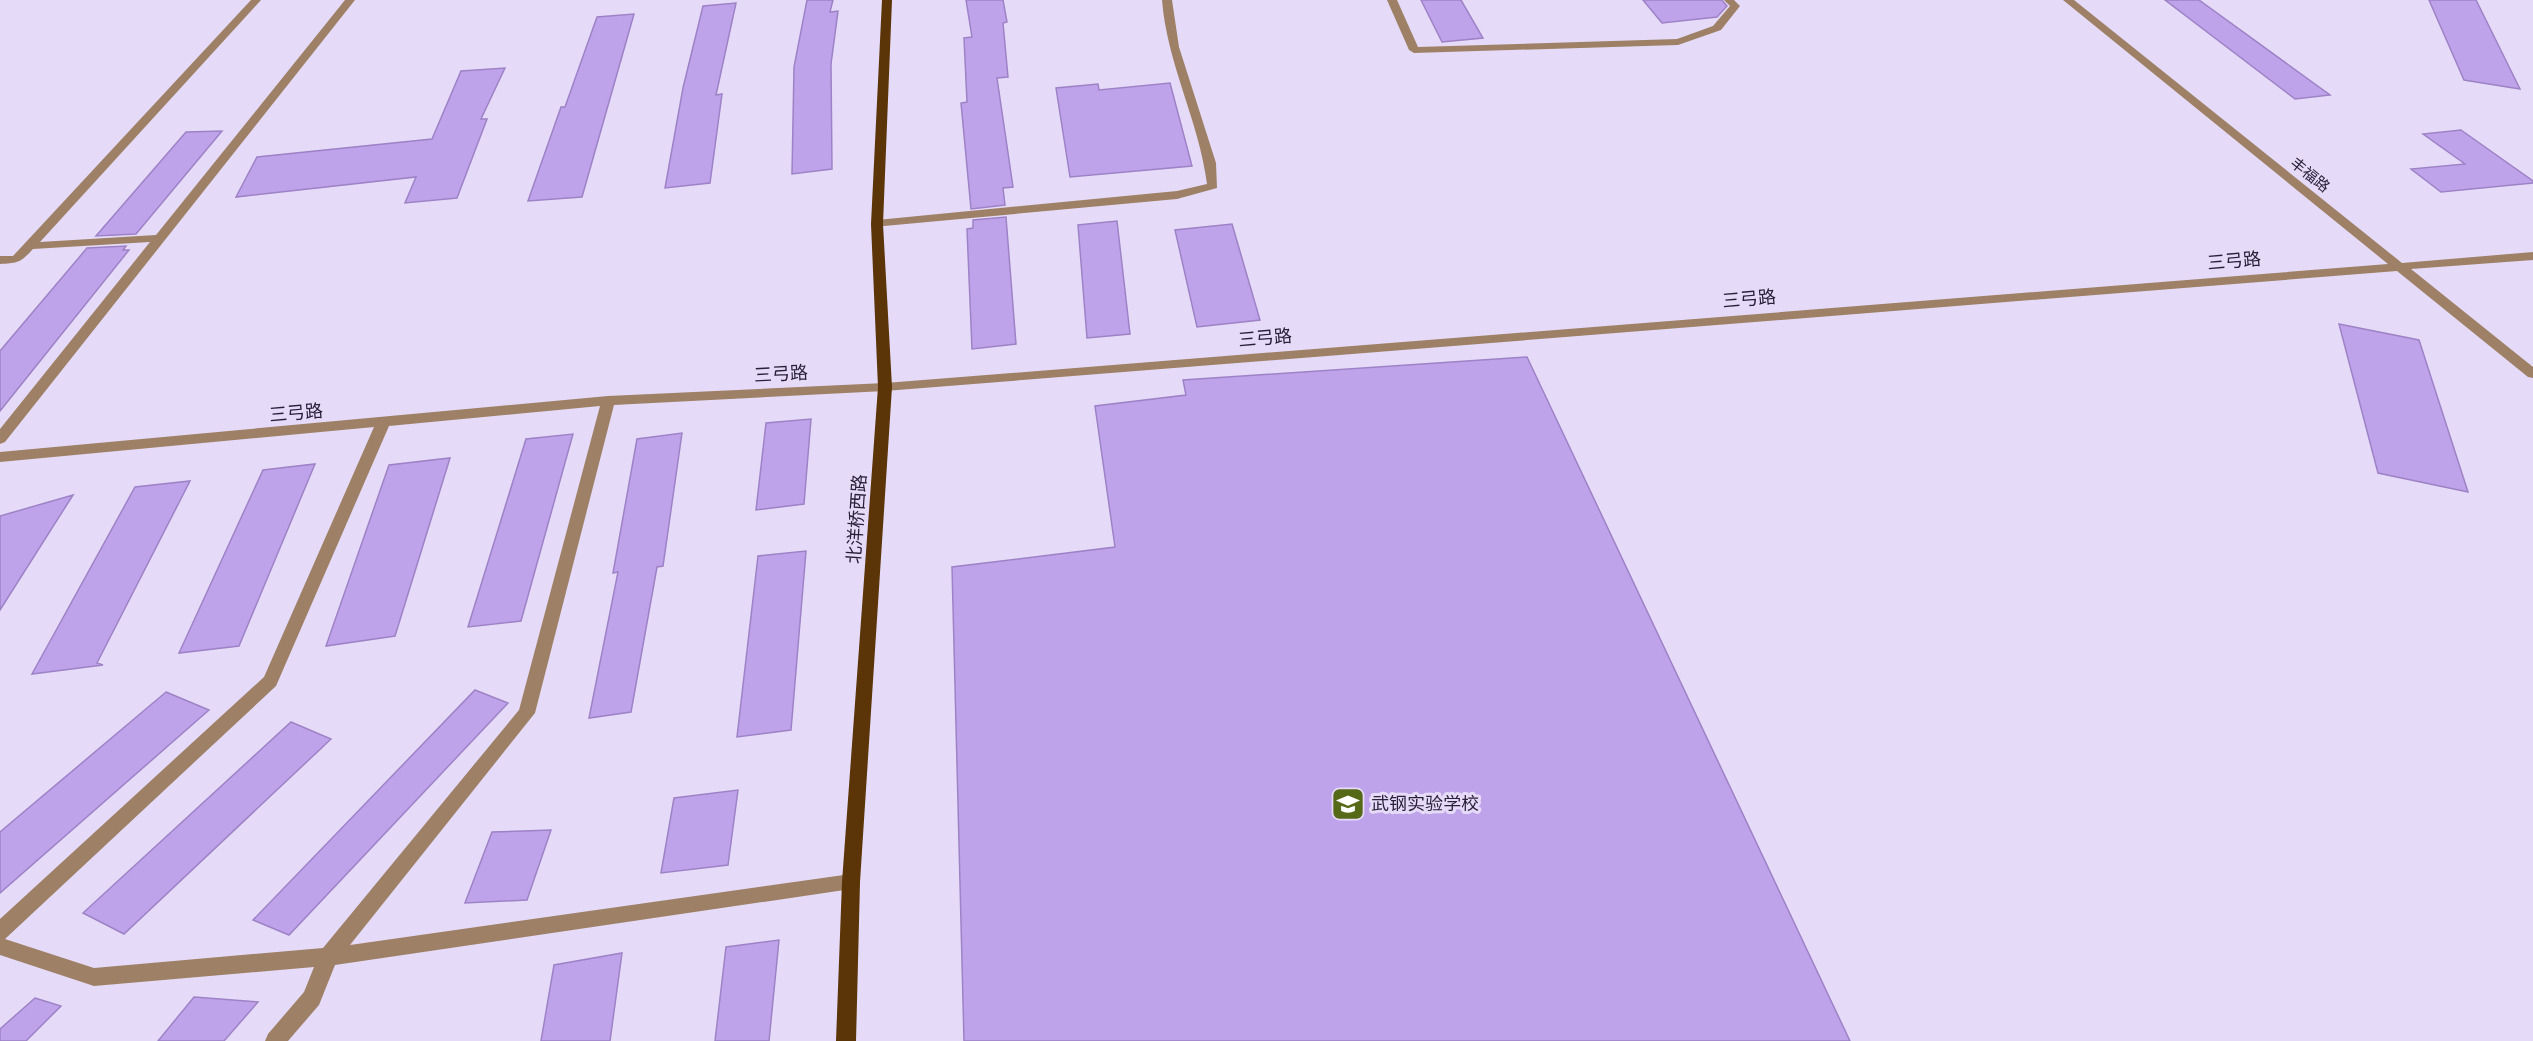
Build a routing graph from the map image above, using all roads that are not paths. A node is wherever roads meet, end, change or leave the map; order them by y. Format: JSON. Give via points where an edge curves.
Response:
{"nodes":[{"id":1,"x":256,"y":0,"type":"edge"},
{"id":2,"x":350,"y":0,"type":"edge"},
{"id":3,"x":887,"y":0,"type":"edge"},
{"id":4,"x":1167,"y":0,"type":"edge"},
{"id":5,"x":1392,"y":0,"type":"edge"},
{"id":6,"x":1730,"y":0,"type":"edge"},
{"id":7,"x":2068,"y":0,"type":"edge"},
{"id":8,"x":878,"y":224,"type":"junction"},
{"id":9,"x":161,"y":238,"type":"junction"},
{"id":10,"x":29,"y":246,"type":"junction"},
{"id":11,"x":2533,"y":256,"type":"edge"},
{"id":12,"x":0,"y":260,"type":"edge"},
{"id":13,"x":2400,"y":265,"type":"junction"},
{"id":14,"x":2533,"y":374,"type":"edge"},
{"id":15,"x":885,"y":387,"type":"junction"},
{"id":16,"x":608,"y":401,"type":"junction"},
{"id":17,"x":383,"y":423,"type":"junction"},
{"id":18,"x":0,"y":439,"type":"edge"},
{"id":19,"x":0,"y":457,"type":"edge"},
{"id":20,"x":852,"y":882,"type":"junction"},
{"id":21,"x":0,"y":932,"type":"edge"},
{"id":22,"x":0,"y":946,"type":"edge"},
{"id":23,"x":328,"y":957,"type":"junction"},
{"id":24,"x":275,"y":1041,"type":"edge"},
{"id":25,"x":846,"y":1041,"type":"edge"}],
"edges":[{"from":1,"to":10,"type":"street"},
{"from":2,"to":9,"type":"street"},
{"from":3,"to":8,"type":"main road","name":"北洋桥西路"},
{"from":4,"to":8,"type":"street","via":[[1181,66],[1212,164],[1213,186],[1177,195]]},
{"from":5,"to":6,"type":"street","via":[[1414,50],[1678,42],[1717,28],[1735,6]]},
{"from":7,"to":13,"type":"street","name":"丰福路"},
{"from":8,"to":15,"type":"main road","name":"北洋桥西路"},
{"from":9,"to":10,"type":"street"},
{"from":9,"to":18,"type":"street"},
{"from":10,"to":12,"type":"street","via":[[17,259]]},
{"from":11,"to":13,"type":"street","name":"三弓路"},
{"from":13,"to":14,"type":"street","name":"丰福路"},
{"from":13,"to":15,"type":"street","name":"三弓路"},
{"from":15,"to":16,"type":"street","name":"三弓路"},
{"from":15,"to":20,"type":"main road","name":"北洋桥西路"},
{"from":16,"to":17,"type":"street","name":"三弓路"},
{"from":16,"to":23,"type":"street","via":[[526,713]]},
{"from":17,"to":19,"type":"street","name":"三弓路"},
{"from":17,"to":21,"type":"street","via":[[270,681]]},
{"from":20,"to":23,"type":"street"},
{"from":20,"to":25,"type":"main road","name":"北洋桥西路"},
{"from":22,"to":23,"type":"street","via":[[94,977]]},
{"from":23,"to":24,"type":"street","via":[[312,998]]}]}
